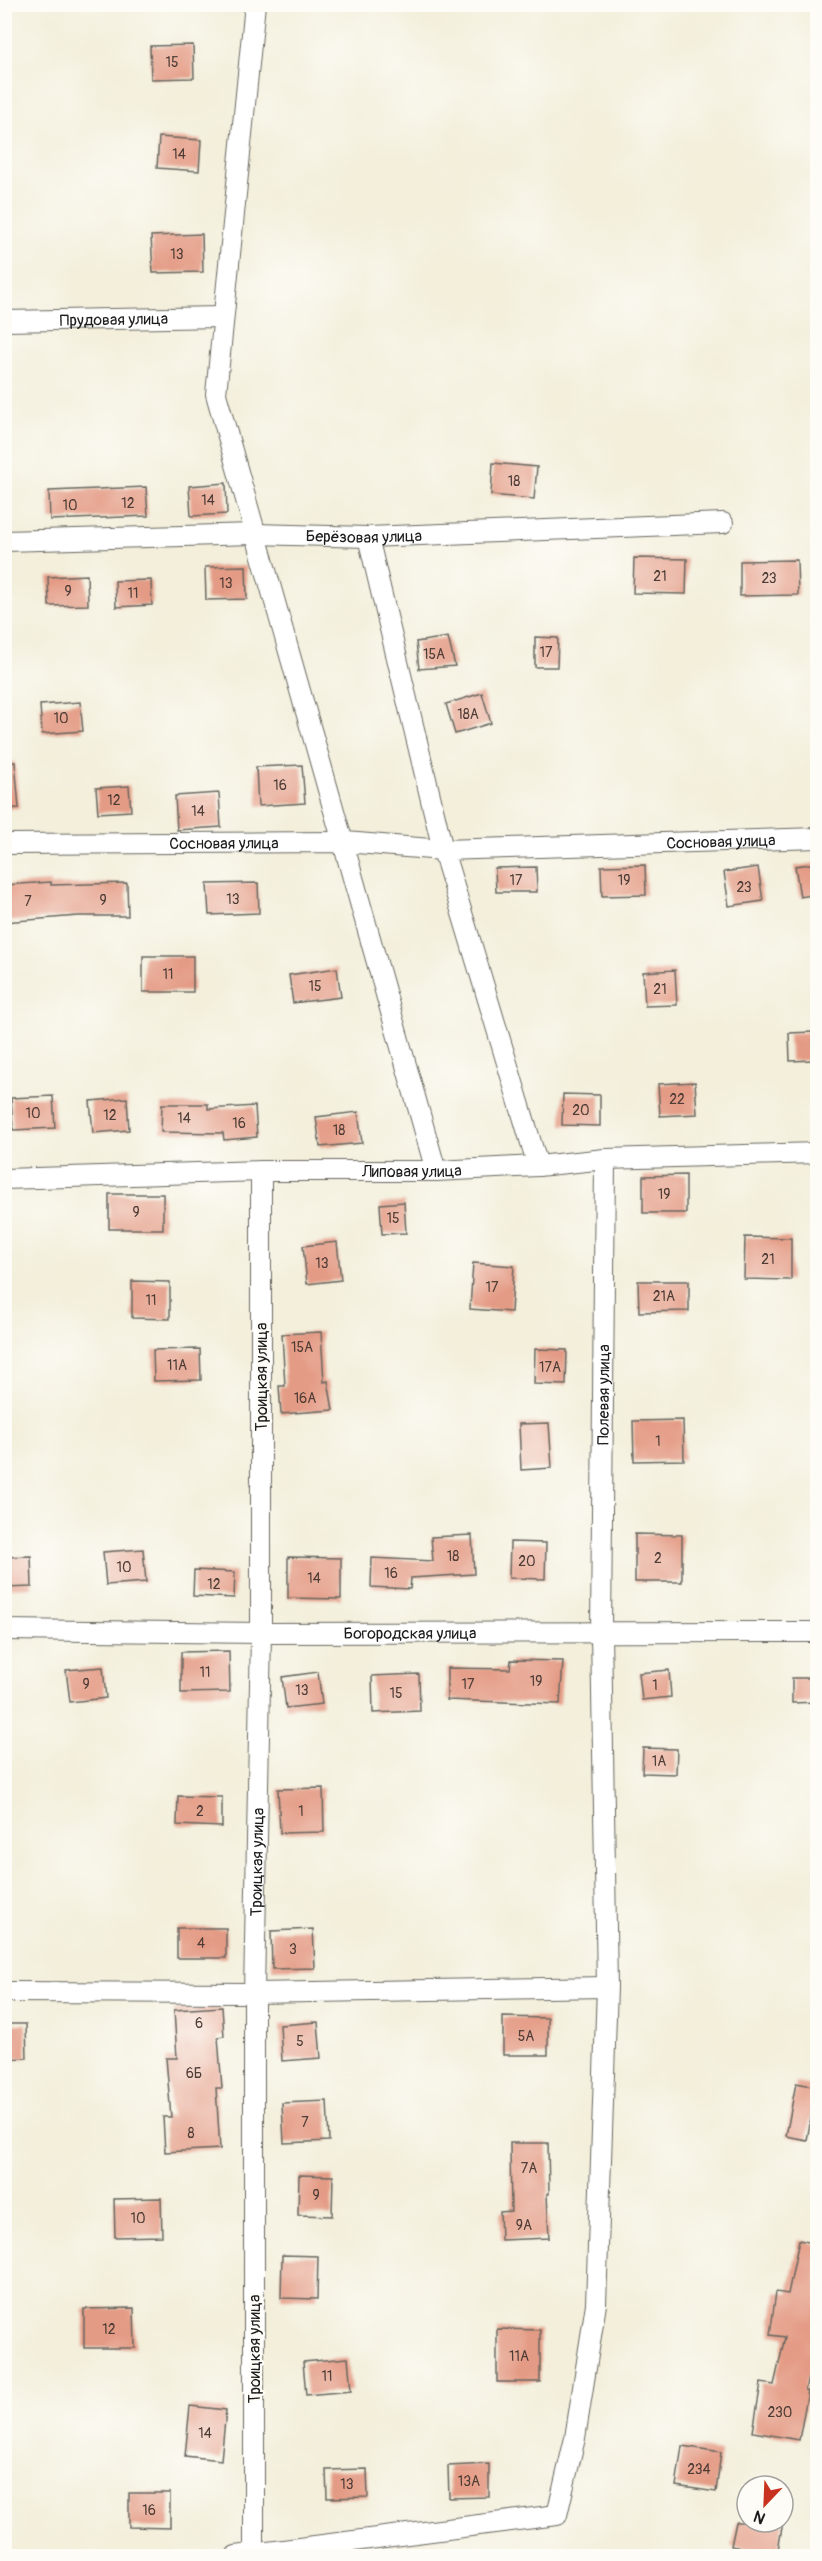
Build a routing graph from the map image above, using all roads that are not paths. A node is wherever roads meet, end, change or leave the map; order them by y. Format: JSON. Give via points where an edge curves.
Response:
{"nodes":[{"id":1,"x":255,"y":4,"type":"edge"},
{"id":2,"x":222,"y":317,"type":"junction"},
{"id":3,"x":4,"y":321,"type":"edge"},
{"id":4,"x":723,"y":523,"type":"dead end"},
{"id":5,"x":254,"y":534,"type":"junction"},
{"id":6,"x":368,"y":537,"type":"junction"},
{"id":7,"x":4,"y":541,"type":"edge"},
{"id":8,"x":818,"y":838,"type":"edge"},
{"id":9,"x":345,"y":842,"type":"junction"},
{"id":10,"x":4,"y":844,"type":"edge"},
{"id":11,"x":443,"y":850,"type":"junction"},
{"id":12,"x":818,"y":1154,"type":"edge"},
{"id":13,"x":605,"y":1159,"type":"junction"},
{"id":14,"x":538,"y":1166,"type":"junction"},
{"id":15,"x":436,"y":1171,"type":"junction"},
{"id":16,"x":261,"y":1172,"type":"junction"},
{"id":17,"x":4,"y":1179,"type":"edge"},
{"id":18,"x":4,"y":1630,"type":"edge"},
{"id":19,"x":601,"y":1632,"type":"junction"},
{"id":20,"x":818,"y":1632,"type":"edge"},
{"id":21,"x":261,"y":1633,"type":"junction"},
{"id":22,"x":607,"y":1988,"type":"junction"},
{"id":23,"x":4,"y":1992,"type":"edge"},
{"id":24,"x":254,"y":1993,"type":"junction"},
{"id":25,"x":245,"y":2555,"type":"edge"}],
"edges":[{"from":1,"to":2,"type":"street"},
{"from":2,"to":3,"type":"street","name":"Прудовая улица"},
{"from":2,"to":5,"type":"street","via":[[216,394]]},
{"from":4,"to":6,"type":"street","name":"Берёзовая улица"},
{"from":5,"to":6,"type":"street","name":"Берёзовая улица"},
{"from":5,"to":7,"type":"street","name":"Берёзовая улица"},
{"from":5,"to":9,"type":"street"},
{"from":6,"to":11,"type":"street"},
{"from":8,"to":11,"type":"street","name":"Сосновая улица"},
{"from":9,"to":10,"type":"street","name":"Сосновая улица"},
{"from":9,"to":11,"type":"street","name":"Сосновая улица"},
{"from":9,"to":15,"type":"street"},
{"from":11,"to":14,"type":"street"},
{"from":12,"to":13,"type":"street","name":"Липовая улица"},
{"from":13,"to":14,"type":"street","name":"Липовая улица"},
{"from":13,"to":19,"type":"street","name":"Полевая улица"},
{"from":14,"to":15,"type":"street","name":"Липовая улица"},
{"from":15,"to":16,"type":"street","name":"Липовая улица"},
{"from":16,"to":17,"type":"street","name":"Липовая улица"},
{"from":16,"to":21,"type":"street","name":"Троицкая улица"},
{"from":18,"to":21,"type":"street","name":"Богородская улица"},
{"from":19,"to":20,"type":"street","name":"Богородская улица"},
{"from":19,"to":21,"type":"street","name":"Богородская улица"},
{"from":19,"to":22,"type":"street","name":"Троицкая улица"},
{"from":21,"to":24,"type":"street","name":"Троицкая улица"},
{"from":22,"to":24,"type":"street"},
{"from":22,"to":25,"type":"street","name":"Троицкая улица","via":[[596,2304],[575,2438],[557,2515]]},
{"from":23,"to":24,"type":"street"},
{"from":24,"to":25,"type":"street","name":"Троицкая улица"}]}
